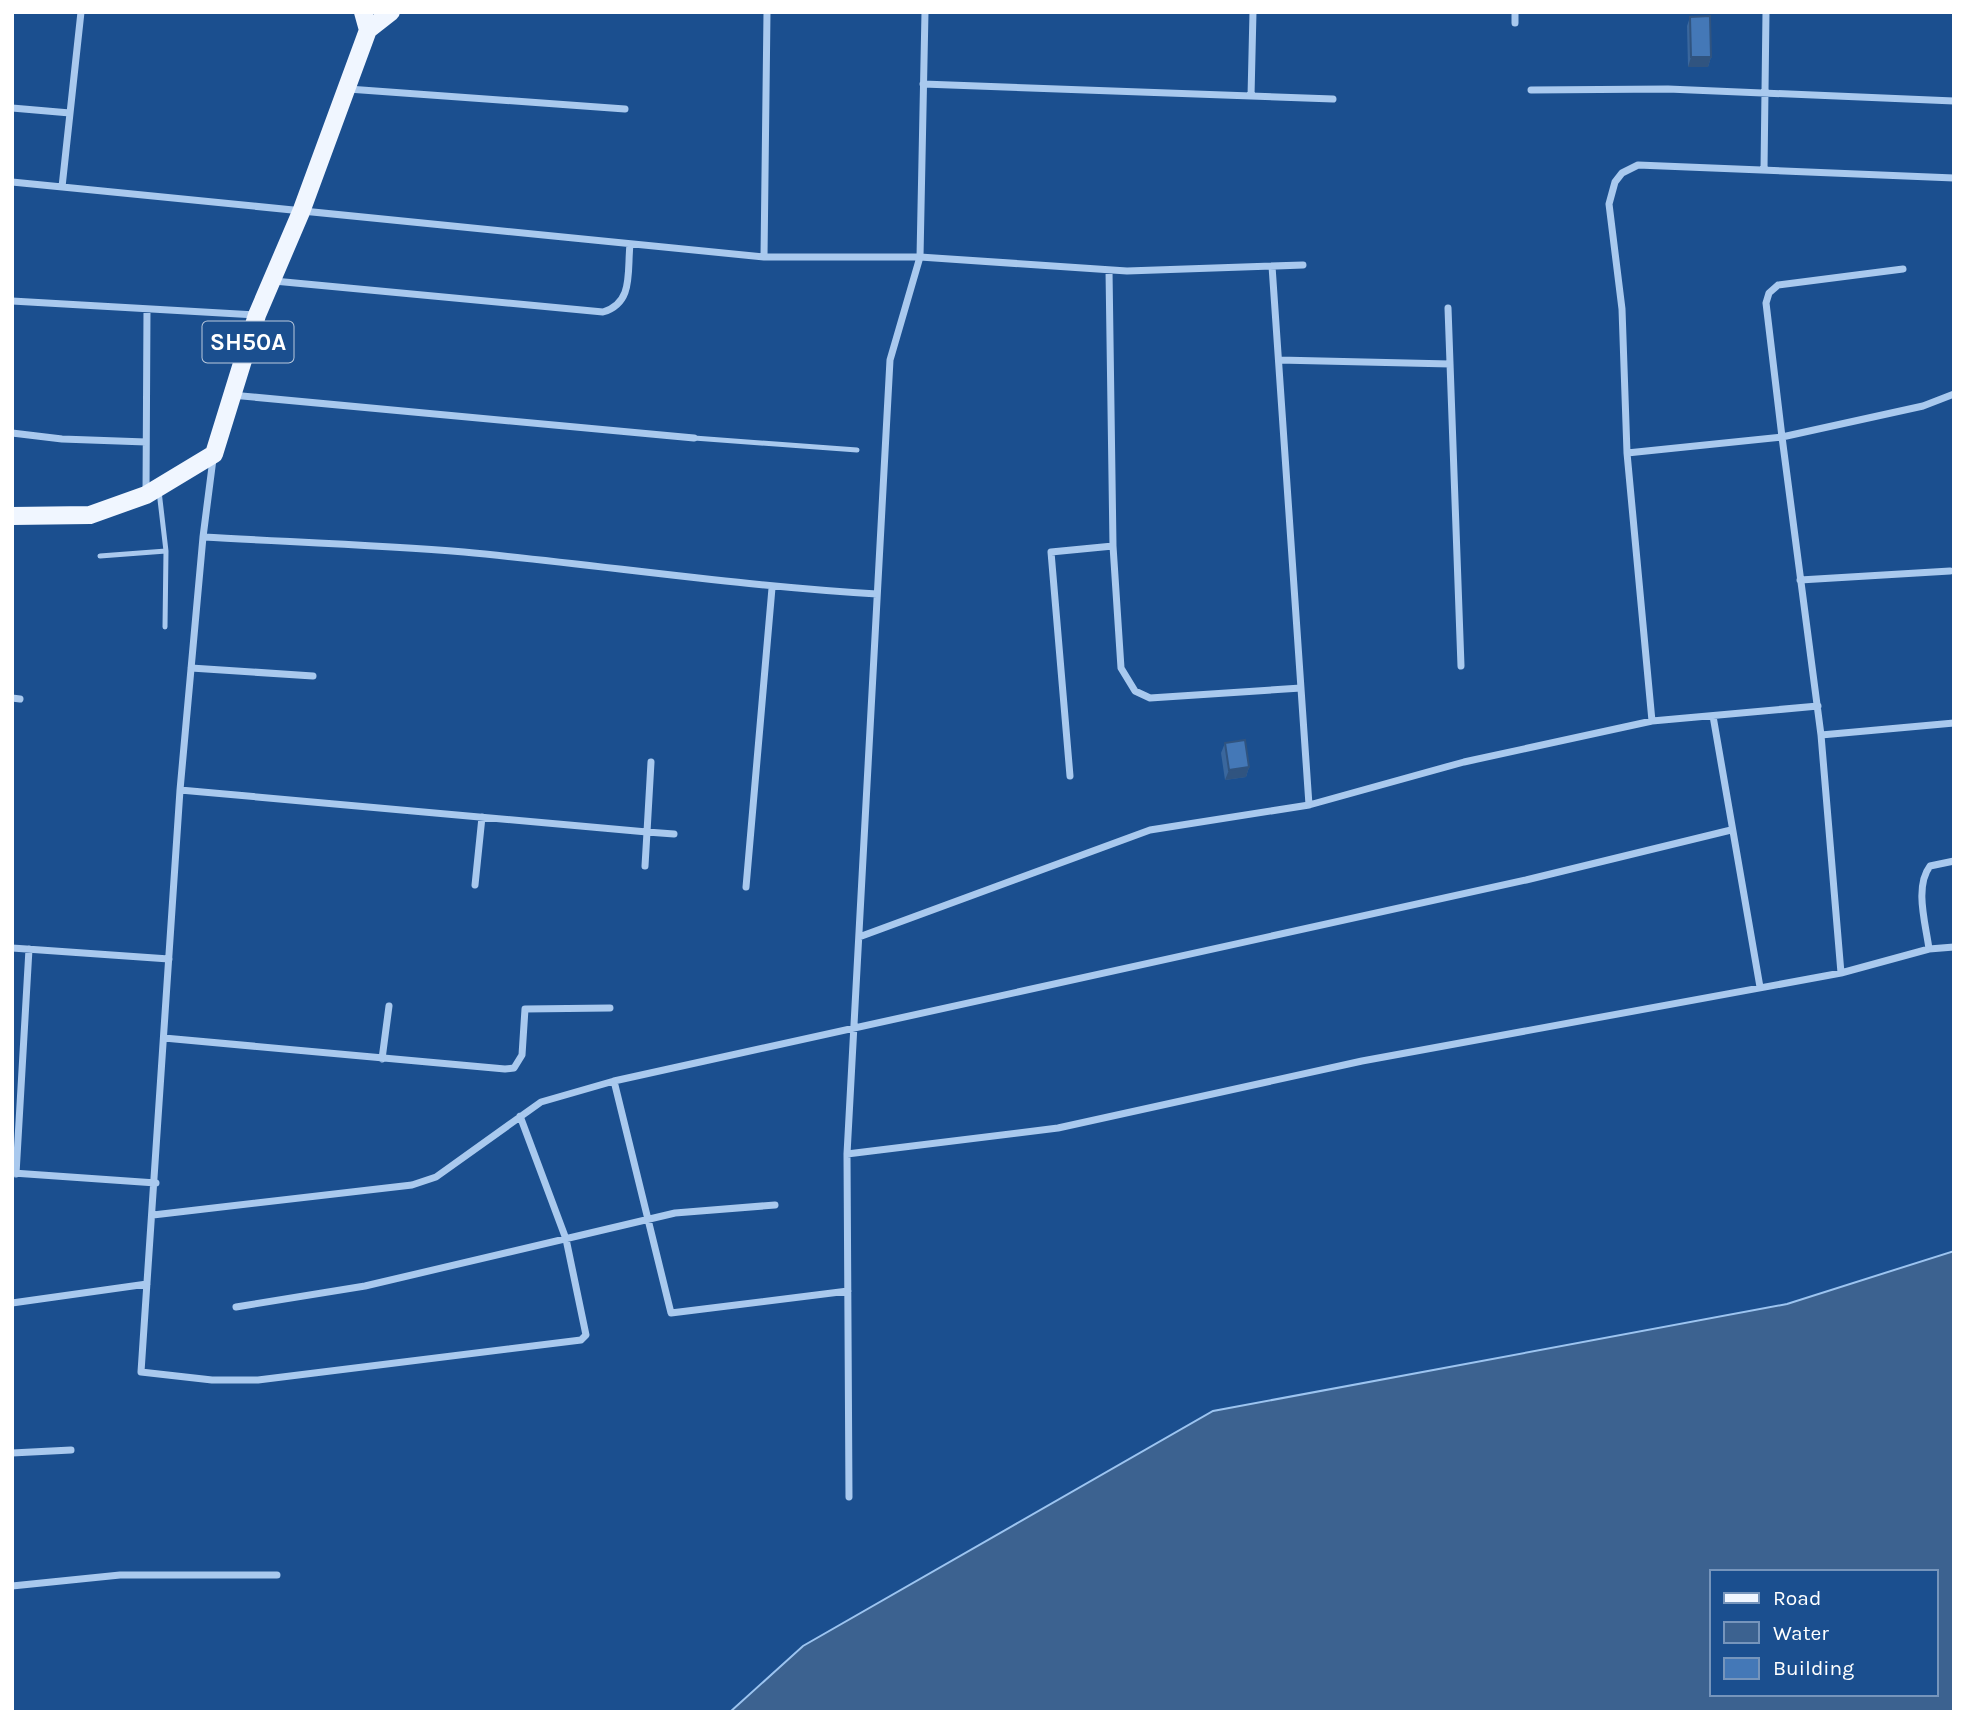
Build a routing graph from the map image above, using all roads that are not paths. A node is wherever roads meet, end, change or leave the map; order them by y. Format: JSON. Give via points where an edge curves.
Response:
{"nodes":[{"id":1,"x":81,"y":12,"type":"edge"},
{"id":2,"x":391,"y":12,"type":"edge"},
{"id":3,"x":767,"y":12,"type":"edge"},
{"id":4,"x":925,"y":12,"type":"edge"},
{"id":5,"x":1253,"y":12,"type":"edge"},
{"id":6,"x":1515,"y":12,"type":"edge"},
{"id":7,"x":1766,"y":12,"type":"edge"},
{"id":8,"x":366,"y":21,"type":"edge"},
{"id":9,"x":1514,"y":23,"type":"dead end"},
{"id":10,"x":923,"y":84,"type":"junction"},
{"id":11,"x":348,"y":89,"type":"junction"},
{"id":12,"x":1531,"y":90,"type":"dead end"},
{"id":13,"x":1765,"y":93,"type":"junction"},
{"id":14,"x":1251,"y":96,"type":"junction"},
{"id":15,"x":1332,"y":99,"type":"dead end"},
{"id":16,"x":1954,"y":101,"type":"edge"},
{"id":17,"x":12,"y":108,"type":"edge"},
{"id":18,"x":625,"y":109,"type":"dead end"},
{"id":19,"x":70,"y":113,"type":"junction"},
{"id":20,"x":1764,"y":170,"type":"junction"},
{"id":21,"x":1954,"y":178,"type":"edge"},
{"id":22,"x":12,"y":181,"type":"edge"},
{"id":23,"x":62,"y":187,"type":"junction"},
{"id":24,"x":301,"y":212,"type":"junction"},
{"id":25,"x":630,"y":244,"type":"junction"},
{"id":26,"x":764,"y":257,"type":"junction"},
{"id":27,"x":920,"y":257,"type":"junction"},
{"id":28,"x":1303,"y":265,"type":"dead end"},
{"id":29,"x":1272,"y":266,"type":"junction"},
{"id":30,"x":1108,"y":270,"type":"junction"},
{"id":31,"x":1903,"y":270,"type":"dead end"},
{"id":32,"x":270,"y":280,"type":"junction"},
{"id":33,"x":12,"y":301,"type":"edge"},
{"id":34,"x":1448,"y":308,"type":"dead end"},
{"id":35,"x":147,"y":309,"type":"junction"},
{"id":36,"x":257,"y":316,"type":"junction"},
{"id":37,"x":1279,"y":360,"type":"junction"},
{"id":38,"x":1450,"y":364,"type":"junction"},
{"id":39,"x":1954,"y":394,"type":"edge"},
{"id":40,"x":231,"y":395,"type":"junction"},
{"id":41,"x":12,"y":433,"type":"edge"},
{"id":42,"x":1782,"y":437,"type":"junction"},
{"id":43,"x":694,"y":438,"type":"joint"},
{"id":44,"x":146,"y":442,"type":"junction"},
{"id":45,"x":857,"y":450,"type":"dead end"},
{"id":46,"x":1626,"y":453,"type":"junction"},
{"id":47,"x":214,"y":454,"type":"junction"},
{"id":48,"x":152,"y":492,"type":"junction"},
{"id":49,"x":12,"y":516,"type":"edge"},
{"id":50,"x":203,"y":537,"type":"junction"},
{"id":51,"x":1114,"y":546,"type":"junction"},
{"id":52,"x":166,"y":551,"type":"junction"},
{"id":53,"x":100,"y":556,"type":"dead end"},
{"id":54,"x":1950,"y":571,"type":"dead end"},
{"id":55,"x":1800,"y":580,"type":"junction"},
{"id":56,"x":772,"y":588,"type":"junction"},
{"id":57,"x":877,"y":594,"type":"junction"},
{"id":58,"x":165,"y":627,"type":"dead end"},
{"id":59,"x":1461,"y":666,"type":"dead end"},
{"id":60,"x":191,"y":668,"type":"junction"},
{"id":61,"x":313,"y":676,"type":"dead end"},
{"id":62,"x":1301,"y":688,"type":"junction"},
{"id":63,"x":1818,"y":706,"type":"junction"},
{"id":64,"x":1713,"y":716,"type":"junction"},
{"id":65,"x":1653,"y":721,"type":"junction"},
{"id":66,"x":1954,"y":723,"type":"edge"},
{"id":67,"x":1821,"y":735,"type":"junction"},
{"id":68,"x":651,"y":762,"type":"dead end"},
{"id":69,"x":1070,"y":776,"type":"dead end"},
{"id":70,"x":180,"y":790,"type":"junction"},
{"id":71,"x":1309,"y":805,"type":"junction"},
{"id":72,"x":482,"y":817,"type":"junction"},
{"id":73,"x":1731,"y":830,"type":"junction"},
{"id":74,"x":647,"y":832,"type":"junction"},
{"id":75,"x":674,"y":834,"type":"dead end"},
{"id":76,"x":1954,"y":861,"type":"edge"},
{"id":77,"x":645,"y":866,"type":"dead end"},
{"id":78,"x":475,"y":885,"type":"dead end"},
{"id":79,"x":746,"y":887,"type":"dead end"},
{"id":80,"x":859,"y":937,"type":"junction"},
{"id":81,"x":12,"y":947,"type":"edge"},
{"id":82,"x":1954,"y":947,"type":"edge"},
{"id":83,"x":29,"y":949,"type":"junction"},
{"id":84,"x":1929,"y":950,"type":"junction"},
{"id":85,"x":169,"y":960,"type":"junction"},
{"id":86,"x":1840,"y":973,"type":"junction"},
{"id":87,"x":1760,"y":987,"type":"junction"},
{"id":88,"x":389,"y":1006,"type":"dead end"},
{"id":89,"x":610,"y":1008,"type":"dead end"},
{"id":90,"x":854,"y":1026,"type":"junction"},
{"id":91,"x":164,"y":1038,"type":"junction"},
{"id":92,"x":382,"y":1059,"type":"junction"},
{"id":93,"x":614,"y":1081,"type":"junction"},
{"id":94,"x":520,"y":1116,"type":"junction"},
{"id":95,"x":847,"y":1154,"type":"junction"},
{"id":96,"x":14,"y":1173,"type":"edge"},
{"id":97,"x":156,"y":1183,"type":"junction"},
{"id":98,"x":775,"y":1205,"type":"dead end"},
{"id":99,"x":153,"y":1215,"type":"junction"},
{"id":100,"x":648,"y":1219,"type":"junction"},
{"id":101,"x":566,"y":1239,"type":"junction"},
{"id":102,"x":147,"y":1284,"type":"junction"},
{"id":103,"x":848,"y":1292,"type":"junction"},
{"id":104,"x":12,"y":1303,"type":"edge"},
{"id":105,"x":236,"y":1307,"type":"dead end"},
{"id":106,"x":71,"y":1450,"type":"dead end"},
{"id":107,"x":12,"y":1453,"type":"edge"},
{"id":108,"x":849,"y":1497,"type":"dead end"},
{"id":109,"x":277,"y":1575,"type":"dead end"},
{"id":110,"x":12,"y":1586,"type":"edge"}],
"edges":[{"from":1,"to":19,"type":"street"},
{"from":2,"to":8,"type":"main road","number":"SH50A"},
{"from":3,"to":26,"type":"street"},
{"from":4,"to":10,"type":"street"},
{"from":5,"to":14,"type":"street"},
{"from":6,"to":9,"type":"street"},
{"from":7,"to":13,"type":"street"},
{"from":8,"to":11,"type":"main road","number":"SH50A"},
{"from":10,"to":14,"type":"street"},
{"from":10,"to":27,"type":"street"},
{"from":11,"to":18,"type":"street"},
{"from":11,"to":24,"type":"main road","number":"SH50A"},
{"from":12,"to":13,"type":"street"},
{"from":13,"to":16,"type":"street"},
{"from":13,"to":20,"type":"street"},
{"from":14,"to":15,"type":"street"},
{"from":17,"to":19,"type":"street"},
{"from":19,"to":23,"type":"street"},
{"from":20,"to":21,"type":"street"},
{"from":20,"to":46,"type":"street","via":[[1638,165],[1615,182],[1609,204],[1622,309]]},
{"from":22,"to":23,"type":"street"},
{"from":23,"to":24,"type":"street"},
{"from":24,"to":25,"type":"street"},
{"from":24,"to":32,"type":"main road","number":"SH50A"},
{"from":25,"to":26,"type":"street"},
{"from":25,"to":32,"type":"street","via":[[625,299],[603,312]]},
{"from":26,"to":27,"type":"street"},
{"from":27,"to":30,"type":"street"},
{"from":27,"to":57,"type":"street","via":[[890,360]]},
{"from":28,"to":29,"type":"street"},
{"from":29,"to":30,"type":"street"},
{"from":29,"to":37,"type":"street"},
{"from":30,"to":51,"type":"street"},
{"from":31,"to":42,"type":"street","via":[[1778,285],[1769,293],[1766,303]]},
{"from":32,"to":36,"type":"main road","number":"SH50A"},
{"from":33,"to":35,"type":"street"},
{"from":34,"to":38,"type":"street"},
{"from":35,"to":36,"type":"street"},
{"from":35,"to":44,"type":"street"},
{"from":36,"to":40,"type":"main road","number":"SH50A"},
{"from":37,"to":38,"type":"street"},
{"from":37,"to":62,"type":"street"},
{"from":38,"to":59,"type":"street"},
{"from":39,"to":42,"type":"street","via":[[1923,406]]},
{"from":40,"to":43,"type":"street"},
{"from":40,"to":47,"type":"main road","number":"SH50A"},
{"from":41,"to":44,"type":"street"},
{"from":42,"to":46,"type":"street"},
{"from":42,"to":55,"type":"street"},
{"from":43,"to":45,"type":"lane"},
{"from":44,"to":48,"type":"street"},
{"from":46,"to":65,"type":"street"},
{"from":47,"to":48,"type":"main road"},
{"from":47,"to":50,"type":"street"},
{"from":48,"to":49,"type":"main road","via":[[90,515]]},
{"from":48,"to":52,"type":"lane"},
{"from":50,"to":56,"type":"street","via":[[461,552]]},
{"from":50,"to":60,"type":"street"},
{"from":51,"to":62,"type":"street","via":[[1121,668],[1135,691],[1150,698]]},
{"from":51,"to":69,"type":"street","via":[[1051,552]]},
{"from":52,"to":53,"type":"lane"},
{"from":52,"to":58,"type":"lane"},
{"from":54,"to":55,"type":"street"},
{"from":55,"to":63,"type":"street"},
{"from":56,"to":57,"type":"street"},
{"from":56,"to":79,"type":"street"},
{"from":57,"to":80,"type":"street"},
{"from":60,"to":61,"type":"street"},
{"from":60,"to":70,"type":"street"},
{"from":62,"to":71,"type":"street"},
{"from":63,"to":64,"type":"street"},
{"from":63,"to":67,"type":"street"},
{"from":64,"to":65,"type":"street"},
{"from":64,"to":73,"type":"street"},
{"from":65,"to":71,"type":"street","via":[[1464,762]]},
{"from":66,"to":67,"type":"street"},
{"from":67,"to":86,"type":"street"},
{"from":68,"to":74,"type":"street"},
{"from":70,"to":72,"type":"street"},
{"from":70,"to":85,"type":"street"},
{"from":71,"to":80,"type":"street","via":[[1150,830]]},
{"from":72,"to":74,"type":"street"},
{"from":72,"to":78,"type":"street"},
{"from":73,"to":87,"type":"street"},
{"from":73,"to":90,"type":"street","via":[[1525,880]]},
{"from":74,"to":75,"type":"street"},
{"from":74,"to":77,"type":"street"},
{"from":76,"to":84,"type":"street","via":[[1930,866],[1925,872],[1922,887]]},
{"from":80,"to":90,"type":"street"},
{"from":81,"to":83,"type":"street"},
{"from":82,"to":84,"type":"street"},
{"from":83,"to":85,"type":"street"},
{"from":83,"to":96,"type":"street"},
{"from":84,"to":86,"type":"street"},
{"from":85,"to":91,"type":"street"},
{"from":86,"to":87,"type":"street"},
{"from":87,"to":95,"type":"street","via":[[1362,1061],[1058,1128]]},
{"from":88,"to":92,"type":"street"},
{"from":89,"to":92,"type":"street","via":[[525,1009],[522,1055],[514,1068]]},
{"from":90,"to":93,"type":"street"},
{"from":90,"to":95,"type":"street"},
{"from":91,"to":92,"type":"street"},
{"from":91,"to":97,"type":"street"},
{"from":93,"to":94,"type":"street","via":[[541,1102]]},
{"from":93,"to":100,"type":"street"},
{"from":94,"to":99,"type":"street","via":[[436,1177],[412,1185]]},
{"from":94,"to":101,"type":"street"},
{"from":95,"to":103,"type":"street"},
{"from":96,"to":97,"type":"street"},
{"from":97,"to":99,"type":"street"},
{"from":98,"to":100,"type":"street"},
{"from":99,"to":102,"type":"street"},
{"from":100,"to":101,"type":"street"},
{"from":100,"to":103,"type":"street","via":[[671,1313]]},
{"from":101,"to":102,"type":"street","via":[[586,1335],[581,1340],[258,1380],[141,1372]]},
{"from":101,"to":105,"type":"street","via":[[365,1286]]},
{"from":102,"to":104,"type":"street"},
{"from":103,"to":108,"type":"street"},
{"from":106,"to":107,"type":"street"},
{"from":109,"to":110,"type":"street","via":[[120,1575]]}]}
